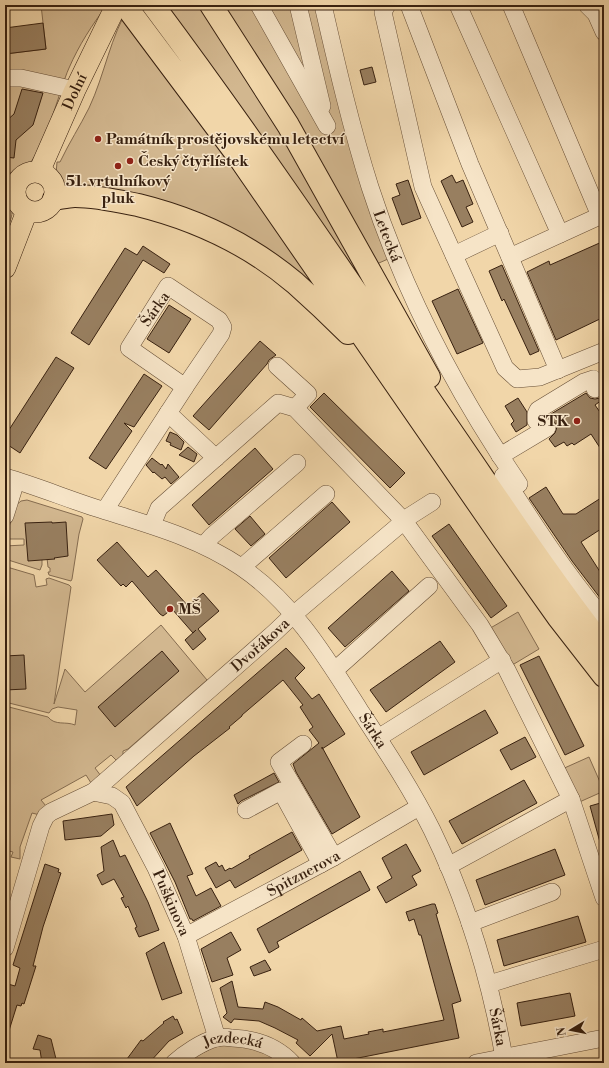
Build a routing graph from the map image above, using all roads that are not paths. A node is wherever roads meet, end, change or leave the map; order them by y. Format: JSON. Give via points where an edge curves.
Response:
{"nodes":[{"id":1,"x":153,"y":5,"type":"edge"},
{"id":2,"x":211,"y":5,"type":"edge"},
{"id":3,"x":259,"y":5,"type":"edge"},
{"id":4,"x":298,"y":5,"type":"edge"},
{"id":5,"x":323,"y":5,"type":"edge"},
{"id":6,"x":387,"y":5,"type":"edge"},
{"id":7,"x":409,"y":5,"type":"edge"},
{"id":8,"x":458,"y":5,"type":"edge"},
{"id":9,"x":511,"y":5,"type":"edge"},
{"id":10,"x":587,"y":5,"type":"edge"},
{"id":11,"x":119,"y":8,"type":"edge"},
{"id":12,"x":604,"y":32,"type":"edge"},
{"id":13,"x":5,"y":78,"type":"edge"},
{"id":14,"x":75,"y":90,"type":"junction"},
{"id":15,"x":39,"y":172,"type":"junction"},
{"id":16,"x":10,"y":186,"type":"edge"},
{"id":17,"x":54,"y":199,"type":"junction"},
{"id":18,"x":27,"y":211,"type":"junction"},
{"id":19,"x":602,"y":215,"type":"edge"},
{"id":20,"x":500,"y":233,"type":"junction"},
{"id":21,"x":560,"y":234,"type":"junction"},
{"id":22,"x":454,"y":255,"type":"junction"},
{"id":23,"x":510,"y":257,"type":"junction"},
{"id":24,"x":5,"y":268,"type":"edge"},
{"id":25,"x":604,"y":351,"type":"edge"},
{"id":26,"x":277,"y":366,"type":"dead end"},
{"id":27,"x":558,"y":370,"type":"junction"},
{"id":28,"x":395,"y":384,"type":"junction"},
{"id":29,"x":594,"y":385,"type":"dead end"},
{"id":30,"x":185,"y":387,"type":"junction"},
{"id":31,"x":295,"y":408,"type":"junction"},
{"id":32,"x":168,"y":414,"type":"junction"},
{"id":33,"x":464,"y":451,"type":"junction"},
{"id":34,"x":497,"y":451,"type":"junction"},
{"id":35,"x":216,"y":458,"type":"junction"},
{"id":36,"x":297,"y":463,"type":"dead end"},
{"id":37,"x":11,"y":479,"type":"edge"},
{"id":38,"x":519,"y":484,"type":"dead end"},
{"id":39,"x":326,"y":494,"type":"dead end"},
{"id":40,"x":432,"y":502,"type":"dead end"},
{"id":41,"x":104,"y":510,"type":"junction"},
{"id":42,"x":5,"y":516,"type":"edge"},
{"id":43,"x":404,"y":521,"type":"junction"},
{"id":44,"x":152,"y":525,"type":"junction"},
{"id":45,"x":204,"y":545,"type":"junction"},
{"id":46,"x":242,"y":567,"type":"junction"},
{"id":47,"x":429,"y":586,"type":"dead end"},
{"id":48,"x":293,"y":615,"type":"junction"},
{"id":49,"x":603,"y":616,"type":"edge"},
{"id":50,"x":604,"y":647,"type":"edge"},
{"id":51,"x":502,"y":660,"type":"junction"},
{"id":52,"x":335,"y":670,"type":"junction"},
{"id":53,"x":604,"y":676,"type":"edge"},
{"id":54,"x":378,"y":738,"type":"junction"},
{"id":55,"x":303,"y":744,"type":"dead end"},
{"id":56,"x":93,"y":792,"type":"junction"},
{"id":57,"x":571,"y":799,"type":"junction"},
{"id":58,"x":419,"y":807,"type":"junction"},
{"id":59,"x":246,"y":810,"type":"dead end"},
{"id":60,"x":327,"y":860,"type":"junction"},
{"id":61,"x":448,"y":866,"type":"junction"},
{"id":62,"x":552,"y":892,"type":"dead end"},
{"id":63,"x":604,"y":898,"type":"edge"},
{"id":64,"x":470,"y":923,"type":"junction"},
{"id":65,"x":186,"y":936,"type":"junction"},
{"id":66,"x":5,"y":948,"type":"edge"},
{"id":67,"x":604,"y":949,"type":"edge"},
{"id":68,"x":489,"y":984,"type":"junction"},
{"id":69,"x":216,"y":1038,"type":"junction"},
{"id":70,"x":604,"y":1038,"type":"edge"},
{"id":71,"x":504,"y":1060,"type":"edge"},
{"id":72,"x":174,"y":1063,"type":"edge"},
{"id":73,"x":292,"y":1063,"type":"edge"},
{"id":74,"x":476,"y":1063,"type":"edge"}],
"edges":[{"from":1,"to":33,"type":"highway","via":[[254,144]]},
{"from":2,"to":33,"type":"highway","via":[[288,124],[435,387]]},
{"from":3,"to":4,"type":"street","via":[[327,126]]},
{"from":5,"to":34,"type":"street","name":"Letecká","via":[[352,128],[370,188],[398,264],[432,337]]},
{"from":6,"to":22,"type":"street","via":[[383,12],[423,187]]},
{"from":7,"to":20,"type":"street","via":[[470,164]]},
{"from":8,"to":21,"type":"street"},
{"from":9,"to":19,"type":"street"},
{"from":10,"to":12,"type":"street","via":[[596,14]]},
{"from":11,"to":14,"type":"main road","name":"Dolní"},
{"from":11,"to":28,"type":"highway","via":[[170,65],[238,156]]},
{"from":13,"to":14,"type":"street","via":[[21,78]]},
{"from":14,"to":15,"type":"main road","name":"Dolní"},
{"from":15,"to":16,"type":"main road","via":[[24,174]]},
{"from":15,"to":17,"type":"main road","via":[[48,176],[54,184]]},
{"from":16,"to":18,"type":"main road","via":[[17,202]]},
{"from":17,"to":18,"type":"main road","via":[[43,211]]},
{"from":17,"to":28,"type":"highway","via":[[83,196],[125,202],[156,209],[213,230],[247,249],[294,282],[353,338]]},
{"from":18,"to":24,"type":"main road"},
{"from":19,"to":21,"type":"street"},
{"from":20,"to":22,"type":"street"},
{"from":20,"to":23,"type":"street"},
{"from":21,"to":23,"type":"street"},
{"from":22,"to":27,"type":"street","via":[[504,368],[517,379],[540,377]]},
{"from":23,"to":27,"type":"street"},
{"from":25,"to":27,"type":"street"},
{"from":26,"to":31,"type":"street","via":[[308,394]]},
{"from":28,"to":53,"type":"highway","via":[[550,605]]},
{"from":29,"to":34,"type":"street","via":[[593,379],[584,382],[538,410],[536,414],[542,422]]},
{"from":30,"to":30,"type":"street","name":"Šárka","via":[[221,334],[223,327],[219,320],[168,286],[129,348]]},
{"from":30,"to":32,"type":"street","name":"Šárka"},
{"from":31,"to":35,"type":"street","via":[[278,404]]},
{"from":31,"to":43,"type":"street"},
{"from":32,"to":35,"type":"street"},
{"from":32,"to":41,"type":"street","name":"Šárka"},
{"from":33,"to":50,"type":"highway","via":[[577,613]]},
{"from":34,"to":38,"type":"street"},
{"from":34,"to":49,"type":"street","via":[[506,482],[535,526]]},
{"from":35,"to":44,"type":"street","via":[[159,508]]},
{"from":36,"to":45,"type":"street"},
{"from":37,"to":41,"type":"street","name":"Šárka"},
{"from":37,"to":42,"type":"street"},
{"from":39,"to":46,"type":"street"},
{"from":40,"to":43,"type":"street","name":"Dvořákova"},
{"from":41,"to":44,"type":"street","name":"Šárka"},
{"from":43,"to":48,"type":"street","name":"Dvořákova"},
{"from":43,"to":51,"type":"street","via":[[480,625]]},
{"from":44,"to":45,"type":"street","name":"Šárka"},
{"from":45,"to":46,"type":"street","name":"Šárka"},
{"from":46,"to":48,"type":"street","name":"Šárka","via":[[262,583]]},
{"from":47,"to":52,"type":"street"},
{"from":48,"to":52,"type":"street","name":"Šárka"},
{"from":48,"to":56,"type":"street","name":"Dvořákova"},
{"from":51,"to":54,"type":"street"},
{"from":51,"to":57,"type":"street"},
{"from":52,"to":54,"type":"street","name":"Šárka"},
{"from":54,"to":58,"type":"street","name":"Šárka"},
{"from":55,"to":60,"type":"street","via":[[279,762]]},
{"from":56,"to":65,"type":"street","name":"Puškinova","via":[[112,796],[122,803],[156,868]]},
{"from":56,"to":66,"type":"street","name":"Dvořákova","via":[[51,812],[43,821]]},
{"from":57,"to":61,"type":"street"},
{"from":57,"to":63,"type":"street"},
{"from":58,"to":60,"type":"street","name":"Spitznerova"},
{"from":58,"to":61,"type":"street","name":"Šárka"},
{"from":59,"to":60,"type":"street","via":[[281,790]]},
{"from":60,"to":65,"type":"street","name":"Spitznerova"},
{"from":61,"to":64,"type":"street","name":"Šárka"},
{"from":62,"to":64,"type":"street"},
{"from":64,"to":68,"type":"street","name":"Šárka"},
{"from":65,"to":69,"type":"street","name":"Puškinova"},
{"from":67,"to":68,"type":"street"},
{"from":68,"to":71,"type":"street","name":"Šárka"},
{"from":69,"to":72,"type":"street","name":"Jezdecká"},
{"from":69,"to":73,"type":"street","name":"Jezdecká","via":[[239,1038],[260,1042],[282,1053]]},
{"from":70,"to":71,"type":"street"},
{"from":71,"to":74,"type":"street"}]}
